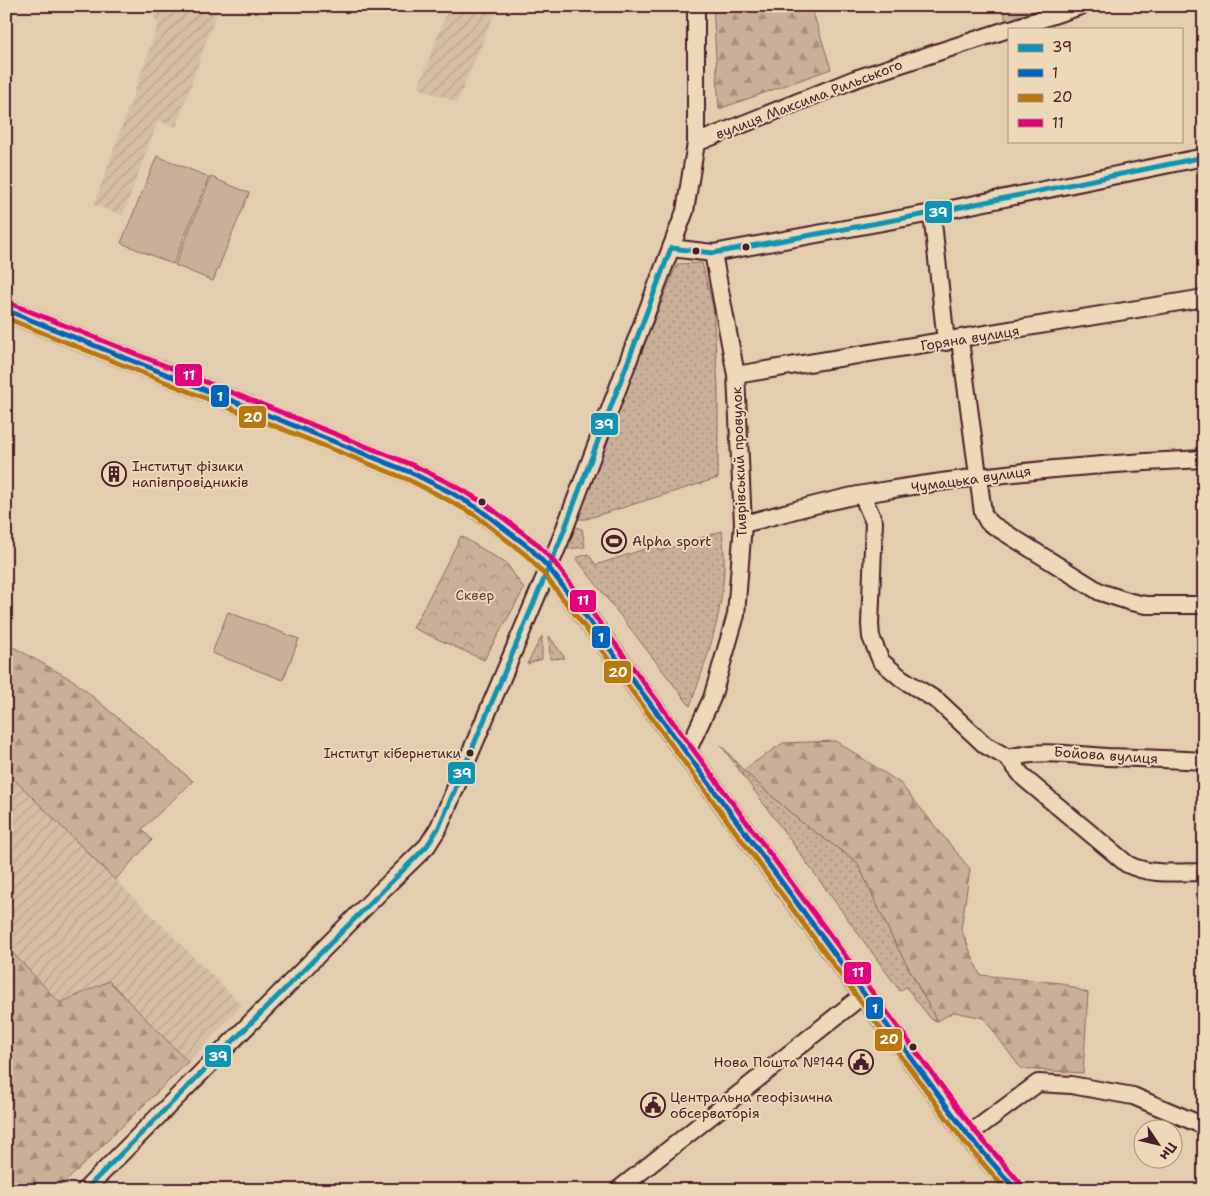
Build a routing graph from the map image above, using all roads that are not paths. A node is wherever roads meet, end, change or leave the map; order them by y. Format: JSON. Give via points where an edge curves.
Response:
{"nodes":[{"id":1,"x":696,"y":6,"type":"edge"},
{"id":2,"x":1081,"y":6,"type":"edge"},
{"id":3,"x":1013,"y":28,"type":"edge"},
{"id":4,"x":1008,"y":30,"type":"edge"},
{"id":5,"x":696,"y":143,"type":"junction"},
{"id":6,"x":1204,"y":157,"type":"edge"},
{"id":7,"x":932,"y":213,"type":"junction"},
{"id":8,"x":671,"y":248,"type":"junction"},
{"id":9,"x":713,"y":253,"type":"junction"},
{"id":10,"x":1204,"y":298,"type":"edge"},
{"id":11,"x":6,"y":310,"type":"edge"},
{"id":12,"x":953,"y":341,"type":"junction"},
{"id":13,"x":736,"y":375,"type":"junction"},
{"id":14,"x":1204,"y":459,"type":"edge"},
{"id":15,"x":978,"y":476,"type":"junction"},
{"id":16,"x":862,"y":494,"type":"junction"},
{"id":17,"x":743,"y":524,"type":"junction"},
{"id":18,"x":549,"y":568,"type":"junction"},
{"id":19,"x":1204,"y":605,"type":"edge"},
{"id":20,"x":686,"y":754,"type":"junction"},
{"id":21,"x":1008,"y":758,"type":"junction"},
{"id":22,"x":1204,"y":761,"type":"edge"},
{"id":23,"x":1204,"y":872,"type":"edge"},
{"id":24,"x":864,"y":995,"type":"junction"},
{"id":25,"x":1204,"y":1126,"type":"edge"},
{"id":26,"x":968,"y":1135,"type":"junction"},
{"id":27,"x":85,"y":1190,"type":"edge"},
{"id":28,"x":618,"y":1190,"type":"edge"},
{"id":29,"x":1016,"y":1190,"type":"edge"}],
"edges":[{"from":1,"to":5,"type":"street"},
{"from":2,"to":3,"type":"street","name":"вулиця Максима Рильського"},
{"from":4,"to":5,"type":"street","name":"вулиця Максима Рильського","via":[[855,79]]},
{"from":5,"to":8,"type":"street","via":[[685,211]]},
{"from":6,"to":7,"type":"street"},
{"from":7,"to":9,"type":"street"},
{"from":7,"to":12,"type":"street"},
{"from":8,"to":9,"type":"street"},
{"from":8,"to":18,"type":"street"},
{"from":9,"to":13,"type":"street","name":"Тиврівський провулок"},
{"from":10,"to":12,"type":"street","name":"Горяна вулиця"},
{"from":11,"to":18,"type":"main road","via":[[412,473],[480,509],[526,545]]},
{"from":12,"to":13,"type":"street","name":"Горяна вулиця"},
{"from":12,"to":15,"type":"street"},
{"from":13,"to":17,"type":"street","name":"Тиврівський провулок"},
{"from":14,"to":15,"type":"street","name":"Чумацька вулиця","via":[[1088,464]]},
{"from":15,"to":16,"type":"street","name":"Чумацька вулиця"},
{"from":15,"to":19,"type":"street","via":[[983,513],[988,522],[1100,592],[1146,605]]},
{"from":16,"to":17,"type":"street","name":"Чумацька вулиця"},
{"from":16,"to":21,"type":"street","via":[[874,522],[870,624],[871,637],[881,661],[939,702],[985,745]]},
{"from":17,"to":20,"type":"street","name":"Тиврівський провулок","via":[[736,615],[712,698]]},
{"from":18,"to":20,"type":"main road"},
{"from":18,"to":27,"type":"street","via":[[439,827],[427,846]]},
{"from":20,"to":24,"type":"main road"},
{"from":21,"to":22,"type":"street","name":"Бойова вулиця","via":[[1049,751]]},
{"from":21,"to":23,"type":"street","via":[[1024,778],[1128,864],[1157,872]]},
{"from":24,"to":26,"type":"main road"},
{"from":24,"to":28,"type":"street"},
{"from":25,"to":26,"type":"street","via":[[1133,1096],[1038,1083]]},
{"from":26,"to":29,"type":"main road"}]}
